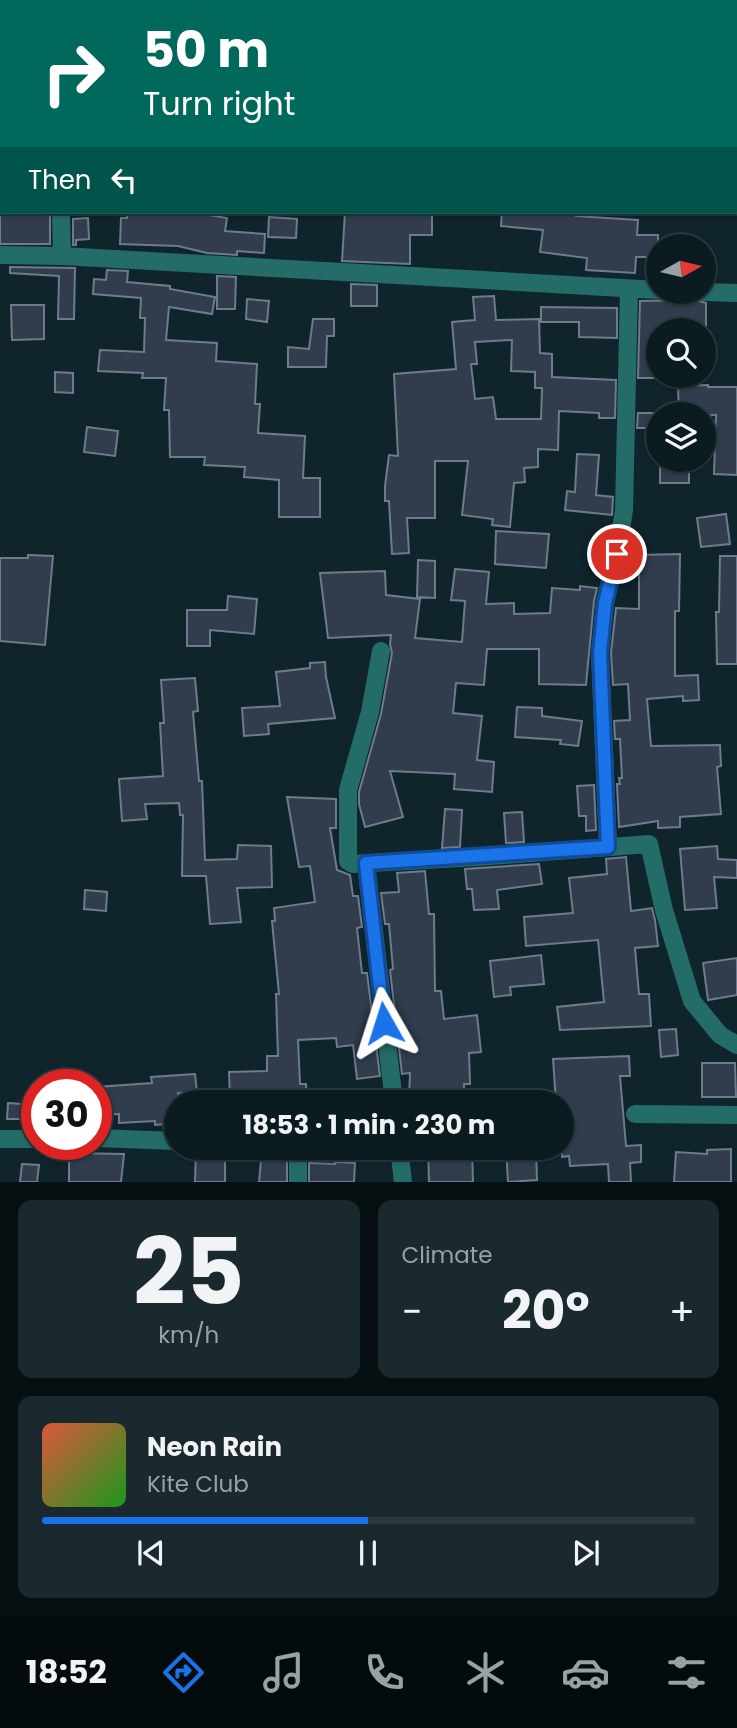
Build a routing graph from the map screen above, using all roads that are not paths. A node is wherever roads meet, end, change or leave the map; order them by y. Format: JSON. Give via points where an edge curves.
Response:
{"nodes":[{"id":1,"x":61,"y":214,"type":"edge"},
{"id":2,"x":0,"y":254,"type":"edge"},
{"id":3,"x":62,"y":256,"type":"junction"},
{"id":4,"x":629,"y":289,"type":"junction"},
{"id":5,"x":646,"y":290,"type":"edge"},
{"id":6,"x":716,"y":292,"type":"edge"},
{"id":7,"x":737,"y":293,"type":"edge"},
{"id":8,"x":382,"y":651,"type":"dead end"},
{"id":9,"x":608,"y":847,"type":"junction"},
{"id":10,"x":366,"y":863,"type":"junction"},
{"id":11,"x":737,"y":1045,"type":"edge"},
{"id":12,"x":393,"y":1090,"type":"edge"},
{"id":13,"x":635,"y":1114,"type":"dead end"},
{"id":14,"x":737,"y":1115,"type":"edge"},
{"id":15,"x":0,"y":1139,"type":"edge"},
{"id":16,"x":21,"y":1139,"type":"edge"},
{"id":17,"x":112,"y":1139,"type":"edge"},
{"id":18,"x":164,"y":1141,"type":"edge"},
{"id":19,"x":300,"y":1160,"type":"edge"},
{"id":20,"x":400,"y":1160,"type":"edge"},
{"id":21,"x":298,"y":1182,"type":"edge"},
{"id":22,"x":403,"y":1182,"type":"edge"}],
"edges":[{"from":1,"to":3,"type":"street"},
{"from":2,"to":3,"type":"street"},
{"from":3,"to":4,"type":"street"},
{"from":4,"to":5,"type":"street"},
{"from":4,"to":9,"type":"street","via":[[624,510],[600,653]]},
{"from":6,"to":7,"type":"street"},
{"from":8,"to":10,"type":"street","via":[[348,789],[348,861]]},
{"from":9,"to":10,"type":"street"},
{"from":9,"to":11,"type":"street","via":[[650,845],[692,1001],[720,1035]]},
{"from":10,"to":12,"type":"street"},
{"from":13,"to":14,"type":"street"},
{"from":15,"to":16,"type":"street"},
{"from":17,"to":18,"type":"street"},
{"from":19,"to":21,"type":"street"},
{"from":20,"to":22,"type":"street"}]}
